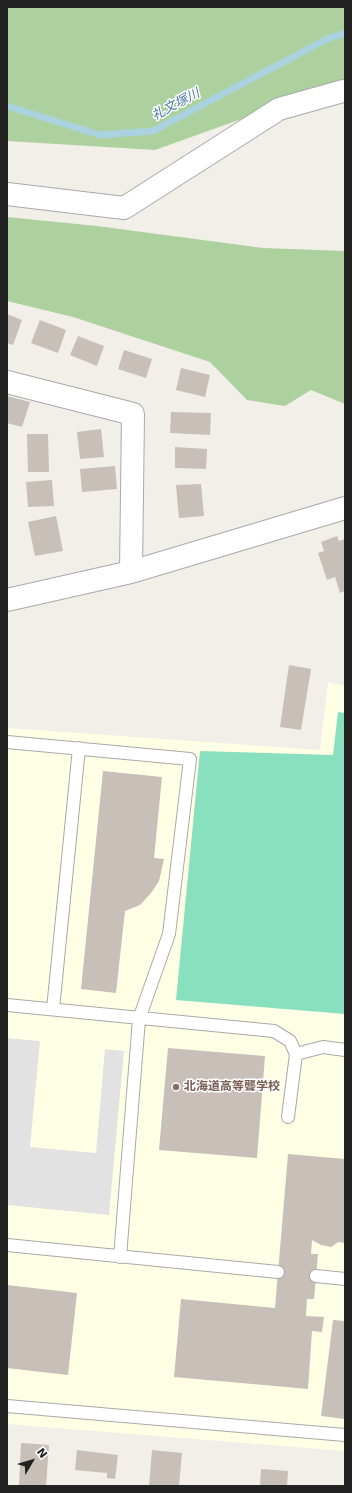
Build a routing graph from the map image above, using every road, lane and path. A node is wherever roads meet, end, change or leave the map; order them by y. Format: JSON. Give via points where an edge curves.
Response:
{"nodes":[{"id":1,"x":343,"y":91,"type":"dead end"},
{"id":2,"x":7,"y":194,"type":"edge"},
{"id":3,"x":7,"y":382,"type":"edge"},
{"id":4,"x":345,"y":508,"type":"edge"},
{"id":5,"x":131,"y":572,"type":"junction"},
{"id":6,"x":7,"y":600,"type":"edge"},
{"id":7,"x":7,"y":742,"type":"edge"},
{"id":8,"x":78,"y":748,"type":"junction"},
{"id":9,"x":7,"y":1005,"type":"edge"},
{"id":10,"x":53,"y":1009,"type":"junction"},
{"id":11,"x":139,"y":1019,"type":"junction"},
{"id":12,"x":345,"y":1050,"type":"edge"},
{"id":13,"x":296,"y":1054,"type":"junction"},
{"id":14,"x":288,"y":1117,"type":"dead end"},
{"id":15,"x":7,"y":1245,"type":"edge"},
{"id":16,"x":120,"y":1256,"type":"junction"},
{"id":17,"x":278,"y":1272,"type":"dead end"},
{"id":18,"x":316,"y":1276,"type":"dead end"},
{"id":19,"x":345,"y":1279,"type":"edge"},
{"id":20,"x":7,"y":1406,"type":"edge"},
{"id":21,"x":345,"y":1436,"type":"edge"}],
"edges":[{"from":1,"to":2,"type":"street","via":[[279,109],[124,208]]},
{"from":3,"to":5,"type":"street","via":[[133,414]]},
{"from":4,"to":5,"type":"street"},
{"from":5,"to":6,"type":"street"},
{"from":7,"to":8,"type":"lane"},
{"from":8,"to":10,"type":"lane"},
{"from":8,"to":11,"type":"lane","via":[[190,759],[169,934]]},
{"from":9,"to":10,"type":"lane"},
{"from":10,"to":11,"type":"lane"},
{"from":11,"to":13,"type":"lane","via":[[274,1031],[290,1041]]},
{"from":11,"to":16,"type":"lane"},
{"from":12,"to":13,"type":"lane","via":[[323,1047]]},
{"from":13,"to":14,"type":"lane"},
{"from":15,"to":16,"type":"lane"},
{"from":16,"to":17,"type":"lane"},
{"from":18,"to":19,"type":"lane"},
{"from":20,"to":21,"type":"lane"}]}
